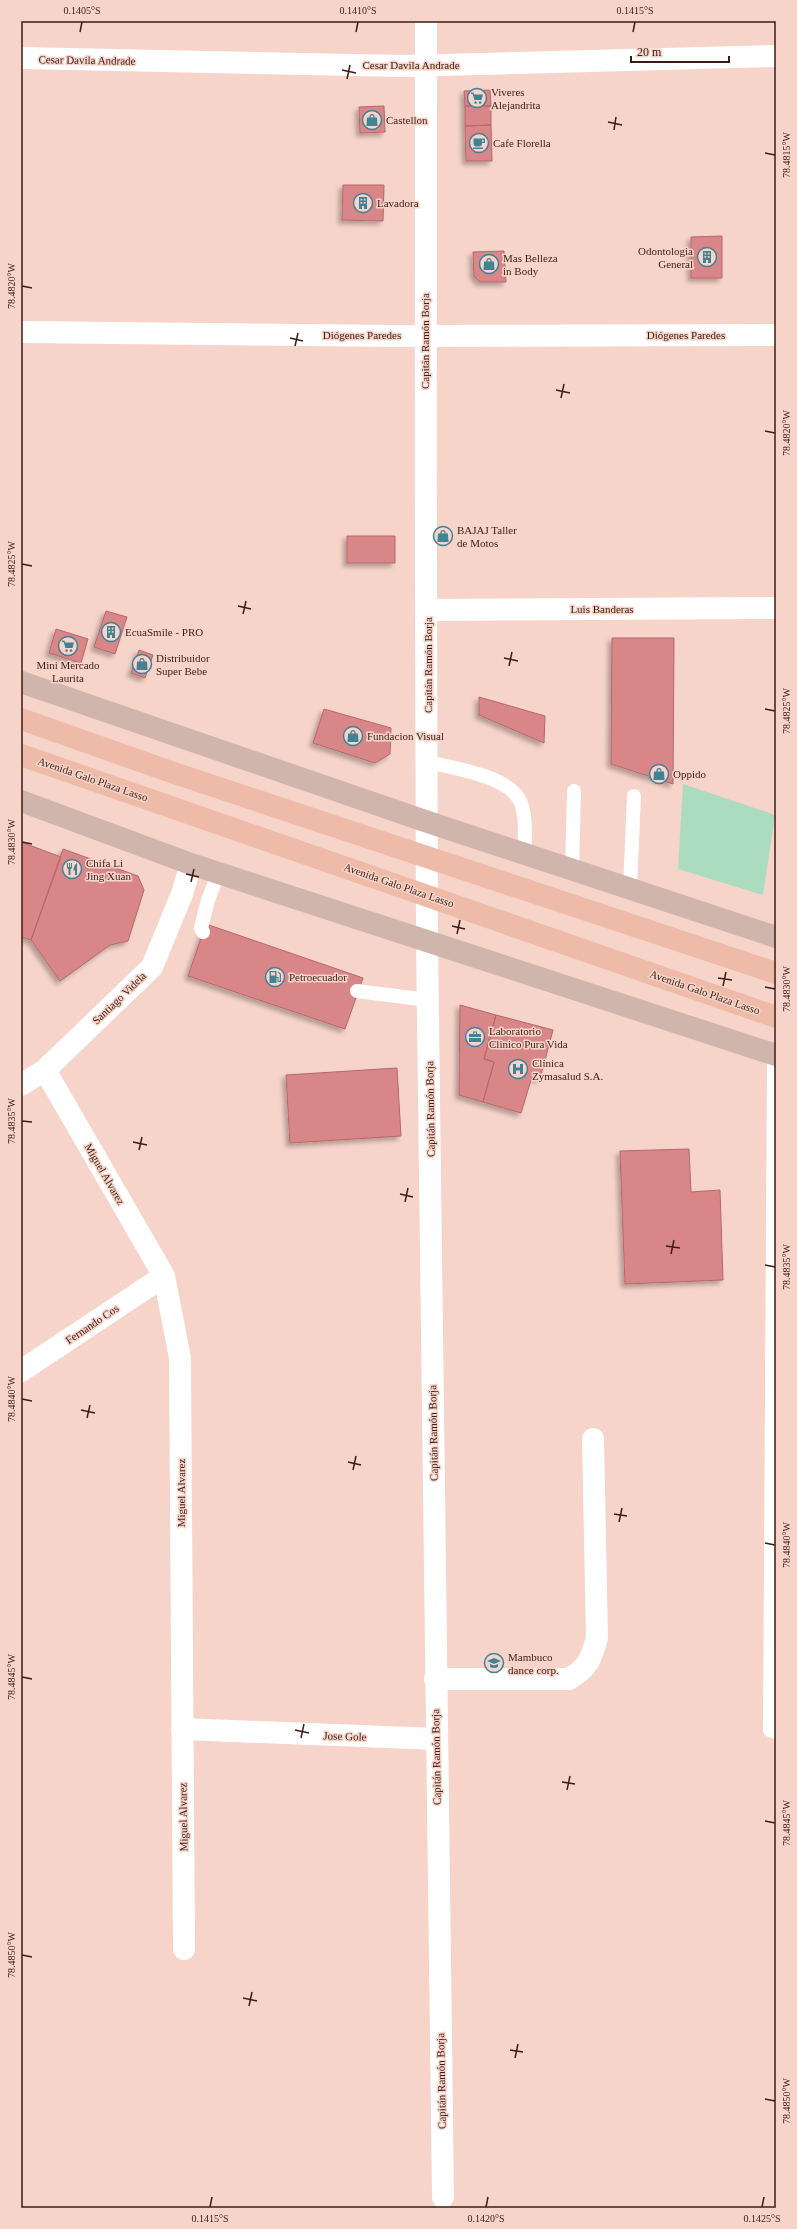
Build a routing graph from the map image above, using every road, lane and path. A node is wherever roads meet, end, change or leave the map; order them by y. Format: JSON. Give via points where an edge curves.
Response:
{"nodes":[{"id":1,"x":426,"y":21,"type":"edge"},
{"id":2,"x":776,"y":56,"type":"edge"},
{"id":3,"x":21,"y":58,"type":"edge"},
{"id":4,"x":426,"y":66,"type":"junction"},
{"id":5,"x":21,"y":332,"type":"edge"},
{"id":6,"x":776,"y":335,"type":"edge"},
{"id":7,"x":424,"y":336,"type":"junction"},
{"id":8,"x":776,"y":608,"type":"edge"},
{"id":9,"x":427,"y":610,"type":"junction"},
{"id":10,"x":21,"y":682,"type":"edge"},
{"id":11,"x":21,"y":719,"type":"edge"},
{"id":12,"x":21,"y":755,"type":"edge"},
{"id":13,"x":428,"y":762,"type":"junction"},
{"id":14,"x":574,"y":791,"type":"dead end"},
{"id":15,"x":634,"y":796,"type":"dead end"},
{"id":16,"x":21,"y":801,"type":"edge"},
{"id":17,"x":428,"y":822,"type":"junction"},
{"id":18,"x":525,"y":854,"type":"junction"},
{"id":19,"x":428,"y":856,"type":"junction"},
{"id":20,"x":191,"y":864,"type":"junction"},
{"id":21,"x":572,"y":870,"type":"junction"},
{"id":22,"x":219,"y":872,"type":"junction"},
{"id":23,"x":630,"y":889,"type":"junction"},
{"id":24,"x":427,"y":895,"type":"junction"},
{"id":25,"x":204,"y":932,"type":"dead end"},
{"id":26,"x":776,"y":937,"type":"edge"},
{"id":27,"x":428,"y":940,"type":"junction"},
{"id":28,"x":776,"y":973,"type":"edge"},
{"id":29,"x":357,"y":991,"type":"dead end"},
{"id":30,"x":428,"y":1000,"type":"junction"},
{"id":31,"x":776,"y":1018,"type":"edge"},
{"id":32,"x":775,"y":1055,"type":"edge"},
{"id":33,"x":45,"y":1070,"type":"junction"},
{"id":34,"x":21,"y":1085,"type":"edge"},
{"id":35,"x":164,"y":1276,"type":"junction"},
{"id":36,"x":21,"y":1371,"type":"edge"},
{"id":37,"x":593,"y":1439,"type":"dead end"},
{"id":38,"x":435,"y":1679,"type":"junction"},
{"id":39,"x":182,"y":1729,"type":"junction"},
{"id":40,"x":776,"y":1732,"type":"edge"},
{"id":41,"x":436,"y":1739,"type":"junction"},
{"id":42,"x":184,"y":1949,"type":"dead end"},
{"id":43,"x":443,"y":2197,"type":"dead end"}],
"edges":[{"from":1,"to":4,"type":"street","name":"Capitán Ramón Borja"},
{"from":2,"to":4,"type":"street","name":"Cesar Davila Andrade"},
{"from":3,"to":4,"type":"street","name":"Cesar Davila Andrade"},
{"from":4,"to":7,"type":"street","name":"Capitán Ramón Borja"},
{"from":5,"to":7,"type":"street","name":"Diógenes Paredes"},
{"from":6,"to":7,"type":"street","name":"Diógenes Paredes"},
{"from":7,"to":9,"type":"street","name":"Capitán Ramón Borja"},
{"from":8,"to":9,"type":"street","name":"Luis Banderas"},
{"from":9,"to":13,"type":"street","name":"Capitán Ramón Borja"},
{"from":10,"to":17,"type":"main road"},
{"from":11,"to":19,"type":"main road","via":[[177,774]]},
{"from":12,"to":24,"type":"main road","name":"Avenida Galo Plaza Lasso"},
{"from":13,"to":17,"type":"street","name":"Capitán Ramón Borja"},
{"from":13,"to":18,"type":"lane","via":[[480,774],[504,785],[520,800]]},
{"from":14,"to":21,"type":"lane"},
{"from":15,"to":23,"type":"lane"},
{"from":16,"to":20,"type":"main road"},
{"from":17,"to":18,"type":"main road"},
{"from":17,"to":19,"type":"street","name":"Capitán Ramón Borja"},
{"from":18,"to":21,"type":"main road"},
{"from":19,"to":24,"type":"street","name":"Capitán Ramón Borja"},
{"from":19,"to":28,"type":"main road"},
{"from":20,"to":22,"type":"main road"},
{"from":20,"to":33,"type":"street","name":"Santiago Videla","via":[[182,894],[152,967]]},
{"from":21,"to":23,"type":"main road"},
{"from":22,"to":25,"type":"lane","via":[[208,900],[201,928]]},
{"from":22,"to":27,"type":"main road"},
{"from":23,"to":26,"type":"main road"},
{"from":24,"to":27,"type":"street","name":"Capitán Ramón Borja"},
{"from":24,"to":31,"type":"main road","name":"Avenida Galo Plaza Lasso"},
{"from":27,"to":30,"type":"street","name":"Capitán Ramón Borja"},
{"from":27,"to":32,"type":"main road"},
{"from":29,"to":30,"type":"lane"},
{"from":30,"to":38,"type":"street","name":"Capitán Ramón Borja"},
{"from":32,"to":40,"type":"lane","via":[[770,1730]]},
{"from":33,"to":34,"type":"street","name":"Santiago Videla"},
{"from":33,"to":35,"type":"street","name":"Miguel Alvarez"},
{"from":35,"to":36,"type":"street","name":"Fernando Cos"},
{"from":35,"to":39,"type":"street","name":"Miguel Alvarez","via":[[180,1358]]},
{"from":37,"to":38,"type":"street","via":[[597,1638],[590,1661],[570,1679]]},
{"from":38,"to":41,"type":"street","name":"Capitán Ramón Borja"},
{"from":39,"to":41,"type":"street","name":"Jose Gole"},
{"from":39,"to":42,"type":"street","name":"Miguel Alvarez"},
{"from":41,"to":43,"type":"street","name":"Capitán Ramón Borja"}]}
